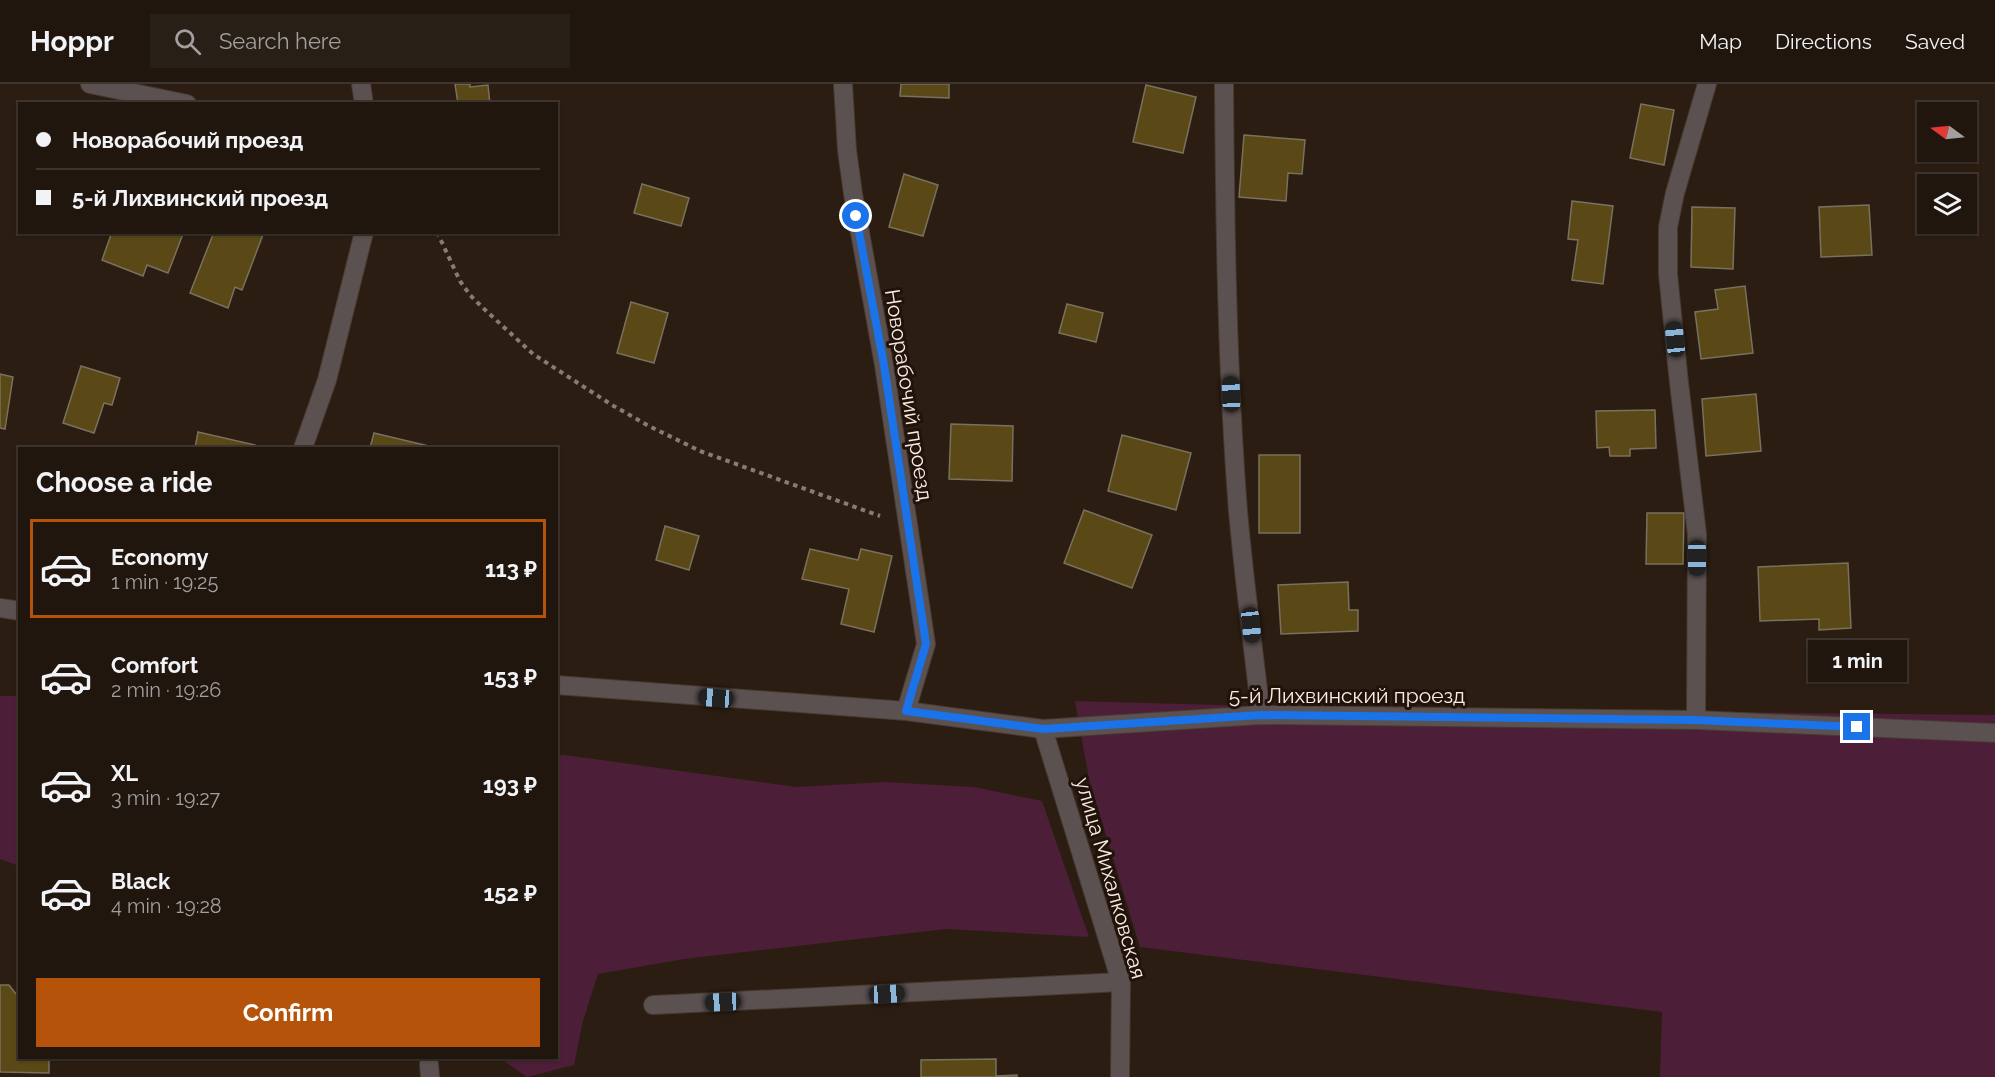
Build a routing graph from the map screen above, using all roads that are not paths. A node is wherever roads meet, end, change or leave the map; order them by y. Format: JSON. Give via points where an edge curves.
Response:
{"nodes":[{"id":1,"x":90,"y":84,"type":"edge"},
{"id":2,"x":361,"y":84,"type":"edge"},
{"id":3,"x":843,"y":84,"type":"edge"},
{"id":4,"x":1224,"y":84,"type":"edge"},
{"id":5,"x":1707,"y":84,"type":"edge"},
{"id":6,"x":178,"y":102,"type":"edge"},
{"id":7,"x":364,"y":102,"type":"edge"},
{"id":8,"x":364,"y":234,"type":"edge"},
{"id":9,"x":303,"y":447,"type":"edge"},
{"id":10,"x":0,"y":608,"type":"edge"},
{"id":11,"x":18,"y":611,"type":"edge"},
{"id":12,"x":558,"y":685,"type":"edge"},
{"id":13,"x":906,"y":711,"type":"junction"},
{"id":14,"x":1261,"y":715,"type":"junction"},
{"id":15,"x":1696,"y":720,"type":"junction"},
{"id":16,"x":1044,"y":729,"type":"junction"},
{"id":17,"x":1995,"y":733,"type":"edge"},
{"id":18,"x":1121,"y":982,"type":"junction"},
{"id":19,"x":653,"y":1005,"type":"dead end"},
{"id":20,"x":1120,"y":1077,"type":"edge"}],
"edges":[{"from":1,"to":6,"type":"street"},
{"from":2,"to":7,"type":"street"},
{"from":3,"to":13,"type":"street","name":"Новорабочий проезд","via":[[853,194],[884,365],[926,644]]},
{"from":4,"to":14,"type":"street","via":[[1233,425]]},
{"from":5,"to":15,"type":"street","via":[[1668,227],[1678,372],[1697,534]]},
{"from":8,"to":9,"type":"street","via":[[327,380]]},
{"from":10,"to":11,"type":"street"},
{"from":12,"to":13,"type":"street","name":"5-й Лихвинский проезд"},
{"from":13,"to":16,"type":"street","name":"5-й Лихвинский проезд"},
{"from":14,"to":15,"type":"street","name":"5-й Лихвинский проезд"},
{"from":14,"to":16,"type":"street","name":"5-й Лихвинский проезд"},
{"from":15,"to":17,"type":"street","name":"5-й Лихвинский проезд"},
{"from":16,"to":18,"type":"street","name":"улица Михалковская"},
{"from":18,"to":19,"type":"street"},
{"from":18,"to":20,"type":"street","name":"улица Михалковская"}]}
